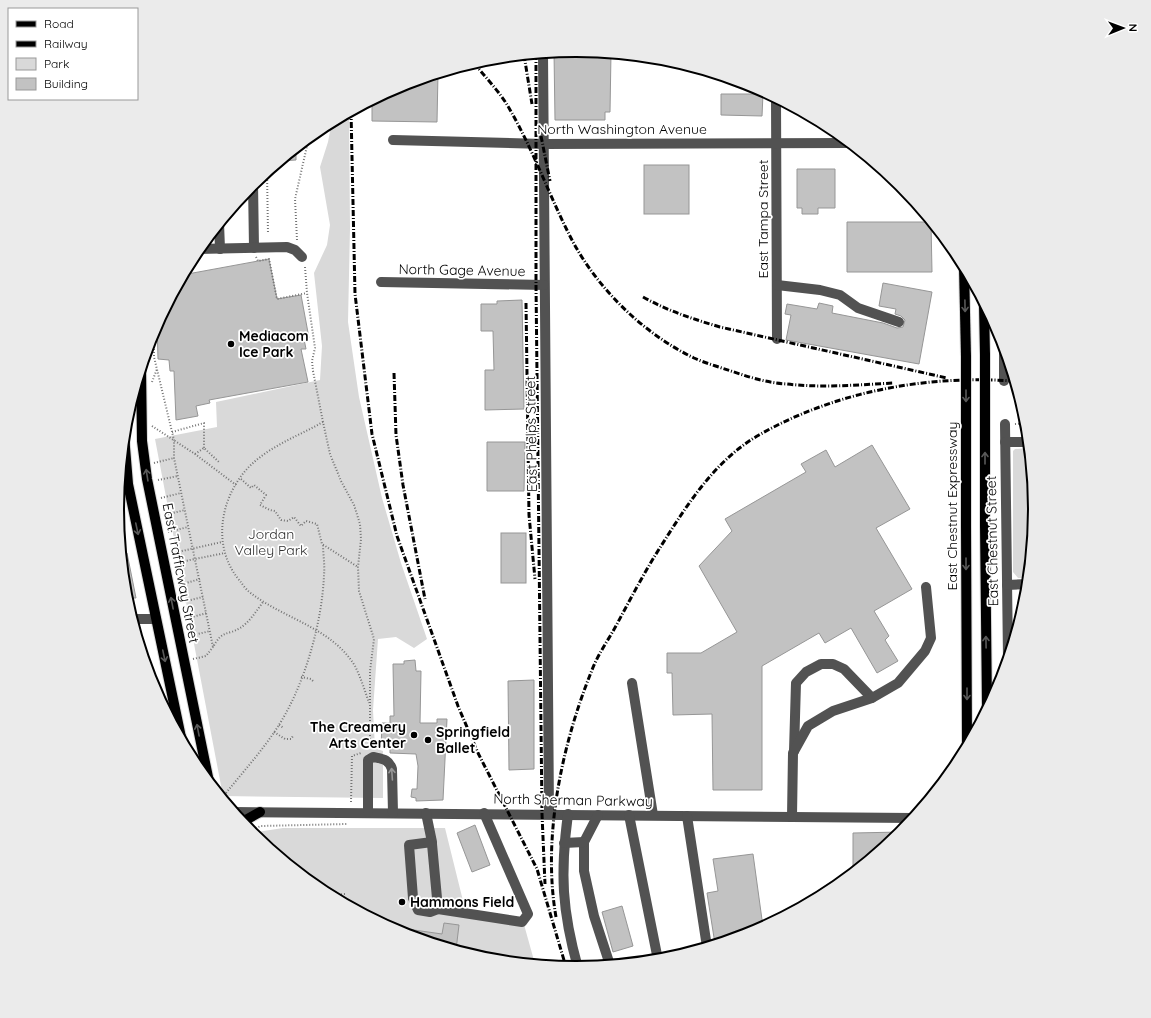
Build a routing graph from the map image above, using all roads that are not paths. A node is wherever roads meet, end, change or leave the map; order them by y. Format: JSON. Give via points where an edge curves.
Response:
{"nodes":[{"id":1,"x":543,"y":58,"type":"edge"},
{"id":2,"x":776,"y":105,"type":"edge"},
{"id":3,"x":393,"y":140,"type":"dead end"},
{"id":4,"x":777,"y":143,"type":"junction"},
{"id":5,"x":841,"y":143,"type":"edge"},
{"id":6,"x":544,"y":144,"type":"junction"},
{"id":7,"x":253,"y":192,"type":"edge"},
{"id":8,"x":219,"y":231,"type":"edge"},
{"id":9,"x":206,"y":249,"type":"edge"},
{"id":10,"x":220,"y":249,"type":"junction"},
{"id":11,"x":254,"y":251,"type":"junction"},
{"id":12,"x":302,"y":257,"type":"road end"},
{"id":13,"x":964,"y":279,"type":"edge"},
{"id":14,"x":381,"y":282,"type":"dead end"},
{"id":15,"x":544,"y":285,"type":"junction"},
{"id":16,"x":777,"y":285,"type":"junction"},
{"id":17,"x":984,"y":316,"type":"edge"},
{"id":18,"x":899,"y":322,"type":"dead end"},
{"id":19,"x":777,"y":340,"type":"dead end"},
{"id":20,"x":1004,"y":364,"type":"edge"},
{"id":21,"x":1004,"y":381,"type":"dead end"},
{"id":22,"x":141,"y":384,"type":"edge"},
{"id":23,"x":1005,"y":424,"type":"dead end"},
{"id":24,"x":1005,"y":442,"type":"junction"},
{"id":25,"x":1023,"y":442,"type":"edge"},
{"id":26,"x":126,"y":460,"type":"edge"},
{"id":27,"x":1021,"y":584,"type":"edge"},
{"id":28,"x":1007,"y":585,"type":"junction"},
{"id":29,"x":926,"y":587,"type":"dead end"},
{"id":30,"x":137,"y":619,"type":"edge"},
{"id":31,"x":156,"y":619,"type":"junction"},
{"id":32,"x":1008,"y":641,"type":"edge"},
{"id":33,"x":632,"y":683,"type":"dead end"},
{"id":34,"x":987,"y":696,"type":"edge"},
{"id":35,"x":872,"y":698,"type":"junction"},
{"id":36,"x":178,"y":724,"type":"edge"},
{"id":37,"x":967,"y":735,"type":"edge"},
{"id":38,"x":794,"y":753,"type":"junction"},
{"id":39,"x":206,"y":769,"type":"edge"},
{"id":40,"x":241,"y":812,"type":"edge"},
{"id":41,"x":260,"y":812,"type":"junction"},
{"id":42,"x":368,"y":812,"type":"junction"},
{"id":43,"x":393,"y":813,"type":"junction"},
{"id":44,"x":426,"y":813,"type":"junction"},
{"id":45,"x":484,"y":814,"type":"junction"},
{"id":46,"x":549,"y":814,"type":"junction"},
{"id":47,"x":568,"y":814,"type":"junction"},
{"id":48,"x":598,"y":815,"type":"junction"},
{"id":49,"x":629,"y":815,"type":"junction"},
{"id":50,"x":653,"y":815,"type":"junction"},
{"id":51,"x":687,"y":816,"type":"junction"},
{"id":52,"x":792,"y":817,"type":"junction"},
{"id":53,"x":905,"y":818,"type":"edge"},
{"id":54,"x":247,"y":819,"type":"edge"},
{"id":55,"x":432,"y":842,"type":"junction"},
{"id":56,"x":584,"y":842,"type":"junction"},
{"id":57,"x":564,"y":843,"type":"junction"},
{"id":58,"x":438,"y":909,"type":"junction"},
{"id":59,"x":706,"y":942,"type":"edge"},
{"id":60,"x":657,"y":953,"type":"edge"},
{"id":61,"x":608,"y":960,"type":"edge"},
{"id":62,"x":576,"y":961,"type":"edge"}],
"edges":[{"from":1,"to":6,"type":"street","name":"East Phelps Street"},
{"from":2,"to":4,"type":"street","name":"East Tampa Street"},
{"from":3,"to":6,"type":"street","name":"North Washington Avenue"},
{"from":4,"to":5,"type":"street","name":"North Washington Avenue"},
{"from":4,"to":6,"type":"street","name":"North Washington Avenue"},
{"from":4,"to":16,"type":"street","name":"East Tampa Street"},
{"from":6,"to":15,"type":"street","name":"East Phelps Street"},
{"from":7,"to":11,"type":"street"},
{"from":8,"to":10,"type":"street"},
{"from":9,"to":10,"type":"street"},
{"from":10,"to":11,"type":"street"},
{"from":11,"to":12,"type":"street","via":[[287,247]]},
{"from":13,"to":37,"type":"main road","name":"East Chestnut Expressway","one_way":true,"bridge":true},
{"from":14,"to":15,"type":"street","name":"North Gage Avenue"},
{"from":15,"to":46,"type":"street","name":"East Phelps Street"},
{"from":16,"to":18,"type":"street","via":[[840,295],[858,308]]},
{"from":16,"to":19,"type":"street","name":"East Tampa Street"},
{"from":34,"to":17,"type":"main road","one_way":true,"bridge":true},
{"from":20,"to":21,"type":"street"},
{"from":39,"to":22,"type":"main road","name":"East Trafficway Street","one_way":true,"via":[[147,479],[142,441]]},
{"from":23,"to":24,"type":"street","name":"East Chestnut Street"},
{"from":24,"to":25,"type":"street"},
{"from":24,"to":28,"type":"street","name":"East Chestnut Street"},
{"from":26,"to":31,"type":"main road","one_way":true,"via":[[128,484]]},
{"from":27,"to":28,"type":"street"},
{"from":28,"to":32,"type":"street","name":"East Chestnut Street"},
{"from":29,"to":35,"type":"street","via":[[931,638],[925,651],[898,683]]},
{"from":30,"to":31,"type":"street"},
{"from":31,"to":36,"type":"main road","one_way":true},
{"from":33,"to":50,"type":"street"},
{"from":35,"to":38,"type":"street","via":[[833,711],[808,726]]},
{"from":35,"to":38,"type":"street","via":[[844,669],[833,664],[821,664],[806,672],[796,683]]},
{"from":38,"to":52,"type":"street"},
{"from":40,"to":41,"type":"street","name":"North Sherman Parkway"},
{"from":41,"to":42,"type":"street","name":"North Sherman Parkway"},
{"from":41,"to":54,"type":"main road"},
{"from":42,"to":43,"type":"street","name":"North Sherman Parkway"},
{"from":43,"to":42,"type":"street","one_way":true,"via":[[390,763],[373,757],[368,760]]},
{"from":43,"to":44,"type":"street","name":"North Sherman Parkway"},
{"from":44,"to":45,"type":"street","name":"North Sherman Parkway"},
{"from":44,"to":55,"type":"street"},
{"from":45,"to":46,"type":"street","name":"North Sherman Parkway"},
{"from":45,"to":58,"type":"street","via":[[528,914],[522,922]]},
{"from":46,"to":47,"type":"street","name":"North Sherman Parkway"},
{"from":47,"to":48,"type":"street","name":"North Sherman Parkway"},
{"from":47,"to":57,"type":"street"},
{"from":48,"to":49,"type":"street","name":"North Sherman Parkway"},
{"from":48,"to":56,"type":"street"},
{"from":49,"to":50,"type":"street","name":"North Sherman Parkway"},
{"from":49,"to":60,"type":"street"},
{"from":50,"to":51,"type":"street","name":"North Sherman Parkway"},
{"from":51,"to":52,"type":"street","name":"North Sherman Parkway"},
{"from":51,"to":59,"type":"street"},
{"from":52,"to":53,"type":"street","name":"North Sherman Parkway"},
{"from":55,"to":58,"type":"street"},
{"from":55,"to":58,"type":"street","via":[[409,845],[413,898],[418,910],[430,912]]},
{"from":56,"to":57,"type":"street"},
{"from":56,"to":61,"type":"street","via":[[584,871],[594,916]]},
{"from":57,"to":62,"type":"street","via":[[564,901]]}]}
